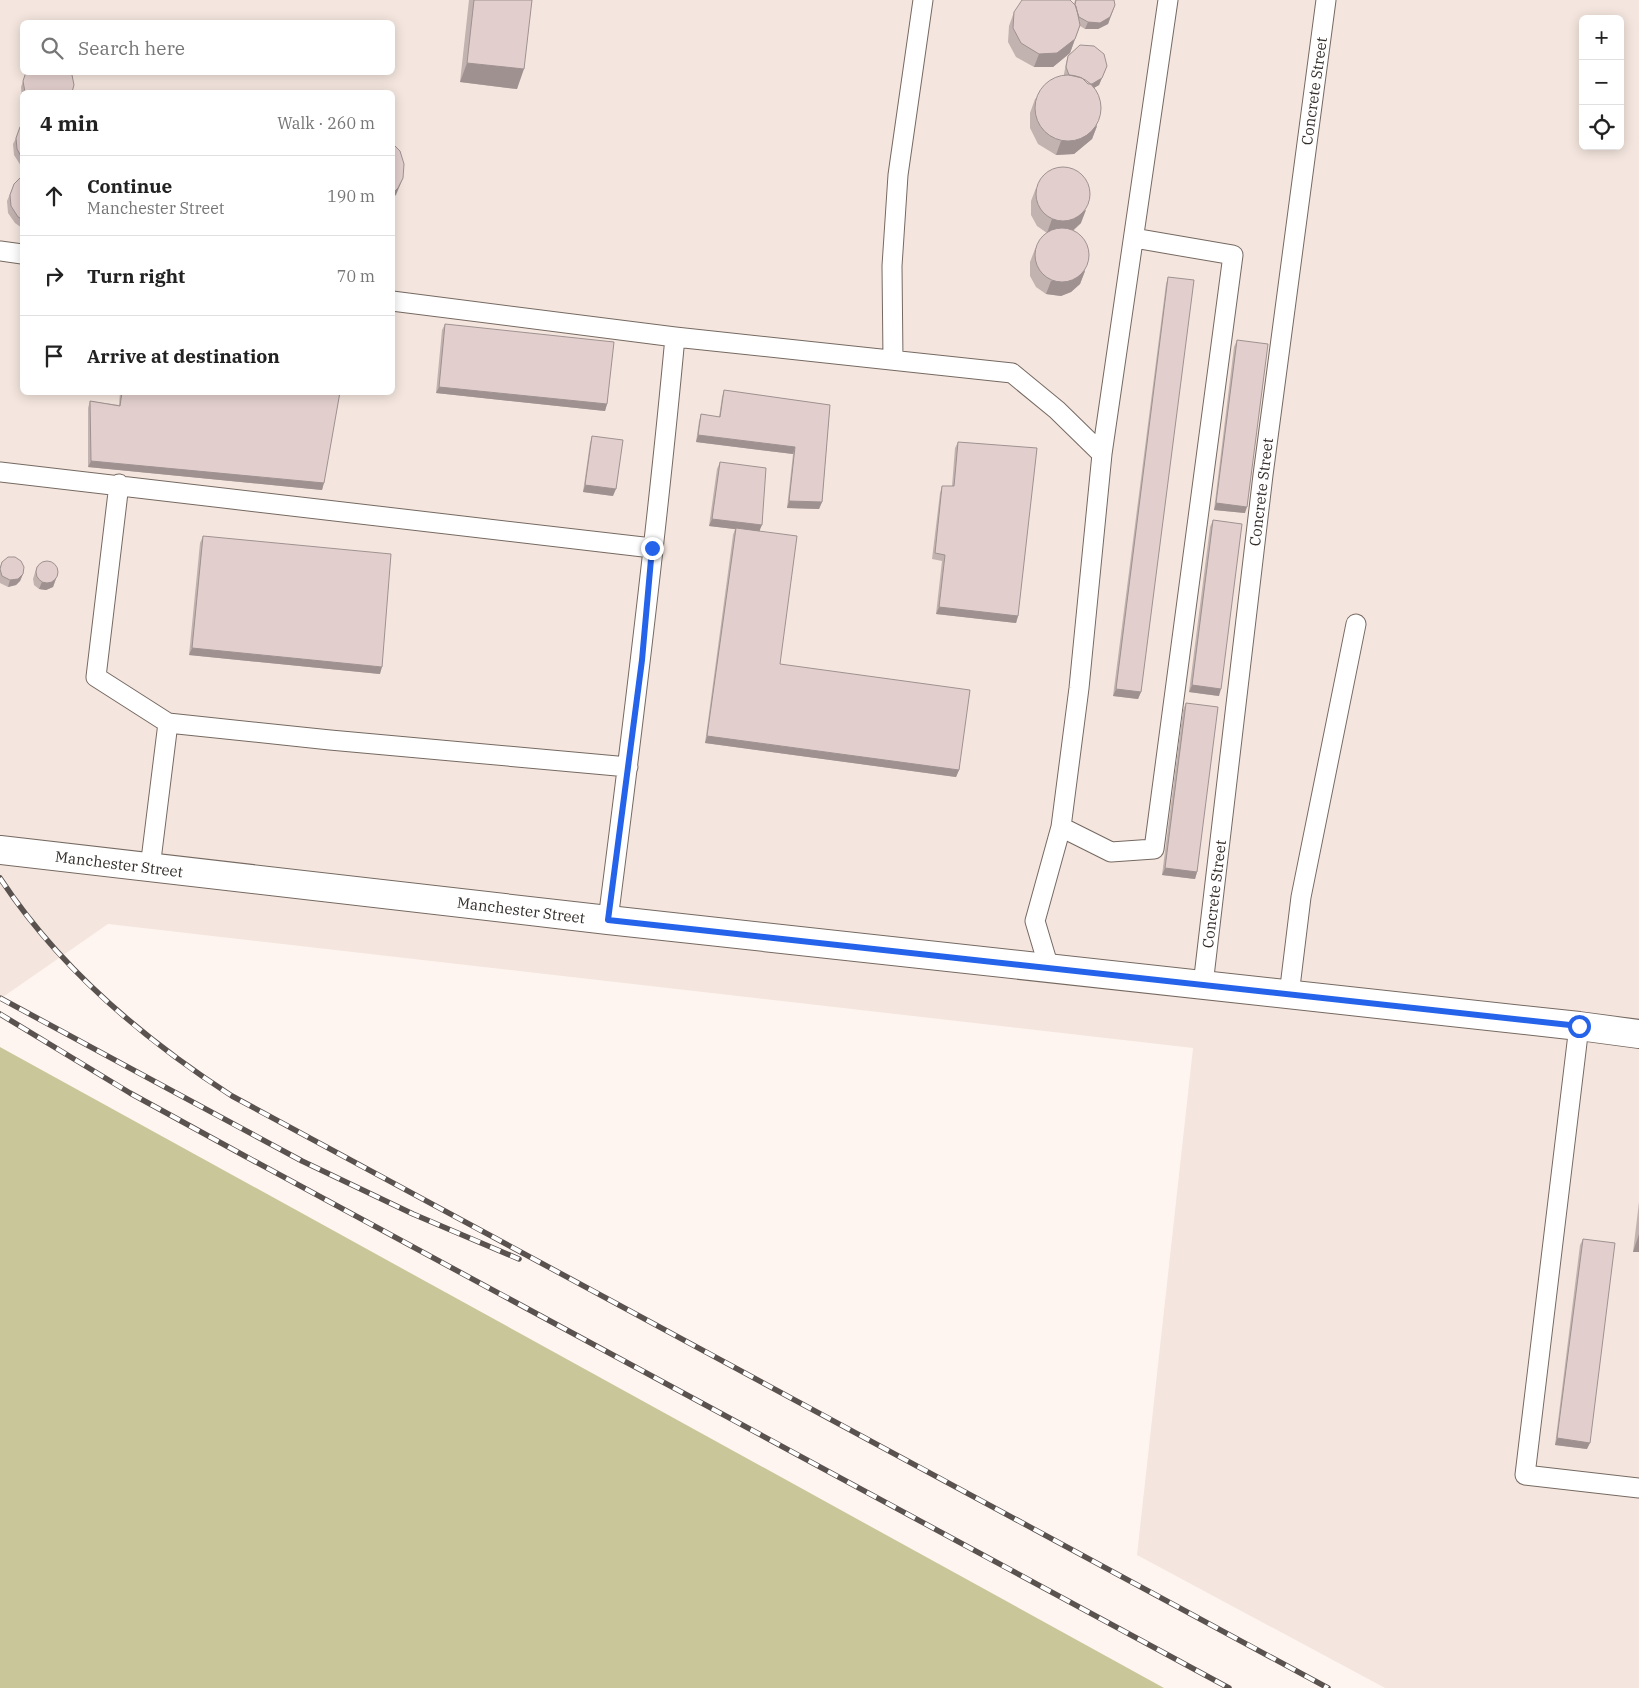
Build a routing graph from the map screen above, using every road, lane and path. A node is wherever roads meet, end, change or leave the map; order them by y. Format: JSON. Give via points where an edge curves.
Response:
{"nodes":[{"id":1,"x":923,"y":0,"type":"edge"},
{"id":2,"x":1168,"y":0,"type":"edge"},
{"id":3,"x":1326,"y":0,"type":"edge"},
{"id":4,"x":1134,"y":238,"type":"junction"},
{"id":5,"x":0,"y":251,"type":"edge"},
{"id":6,"x":20,"y":254,"type":"edge"},
{"id":7,"x":395,"y":301,"type":"edge"},
{"id":8,"x":675,"y":337,"type":"junction"},
{"id":9,"x":893,"y":360,"type":"junction"},
{"id":10,"x":1102,"y":454,"type":"junction"},
{"id":11,"x":0,"y":472,"type":"edge"},
{"id":12,"x":119,"y":484,"type":"junction"},
{"id":13,"x":652,"y":548,"type":"junction"},
{"id":14,"x":1356,"y":624,"type":"dead end"},
{"id":15,"x":168,"y":723,"type":"junction"},
{"id":16,"x":628,"y":767,"type":"junction"},
{"id":17,"x":1060,"y":827,"type":"junction"},
{"id":18,"x":0,"y":850,"type":"edge"},
{"id":19,"x":150,"y":868,"type":"junction"},
{"id":20,"x":608,"y":920,"type":"junction"},
{"id":21,"x":1049,"y":968,"type":"junction"},
{"id":22,"x":1203,"y":985,"type":"junction"},
{"id":23,"x":1289,"y":994,"type":"junction"},
{"id":24,"x":1579,"y":1026,"type":"junction"},
{"id":25,"x":1639,"y":1034,"type":"edge"},
{"id":26,"x":1639,"y":1488,"type":"edge"}],
"edges":[{"from":1,"to":9,"type":"lane","via":[[898,175],[892,266]]},
{"from":2,"to":4,"type":"lane"},
{"from":3,"to":22,"type":"lane","name":"Concrete Street","via":[[1263,475]]},
{"from":4,"to":10,"type":"lane"},
{"from":4,"to":17,"type":"lane","via":[[1233,255],[1154,849],[1111,852]]},
{"from":5,"to":6,"type":"lane"},
{"from":7,"to":8,"type":"lane"},
{"from":8,"to":9,"type":"lane"},
{"from":8,"to":13,"type":"lane"},
{"from":9,"to":10,"type":"lane","via":[[1012,373],[1058,410]]},
{"from":10,"to":17,"type":"lane","via":[[1079,688]]},
{"from":11,"to":12,"type":"lane"},
{"from":12,"to":13,"type":"lane"},
{"from":12,"to":15,"type":"lane","via":[[96,677]]},
{"from":13,"to":16,"type":"lane"},
{"from":14,"to":23,"type":"lane","via":[[1301,897]]},
{"from":15,"to":16,"type":"lane"},
{"from":15,"to":19,"type":"lane"},
{"from":16,"to":20,"type":"lane"},
{"from":17,"to":21,"type":"lane","via":[[1035,921]]},
{"from":18,"to":19,"type":"street","name":"Manchester Street"},
{"from":19,"to":20,"type":"street","name":"Manchester Street"},
{"from":20,"to":21,"type":"street","name":"Manchester Street"},
{"from":21,"to":22,"type":"street","name":"Manchester Street"},
{"from":22,"to":23,"type":"street","name":"Manchester Street"},
{"from":23,"to":24,"type":"street","name":"Manchester Street"},
{"from":24,"to":25,"type":"street","name":"Manchester Street"},
{"from":24,"to":26,"type":"lane","via":[[1525,1475]]}]}
